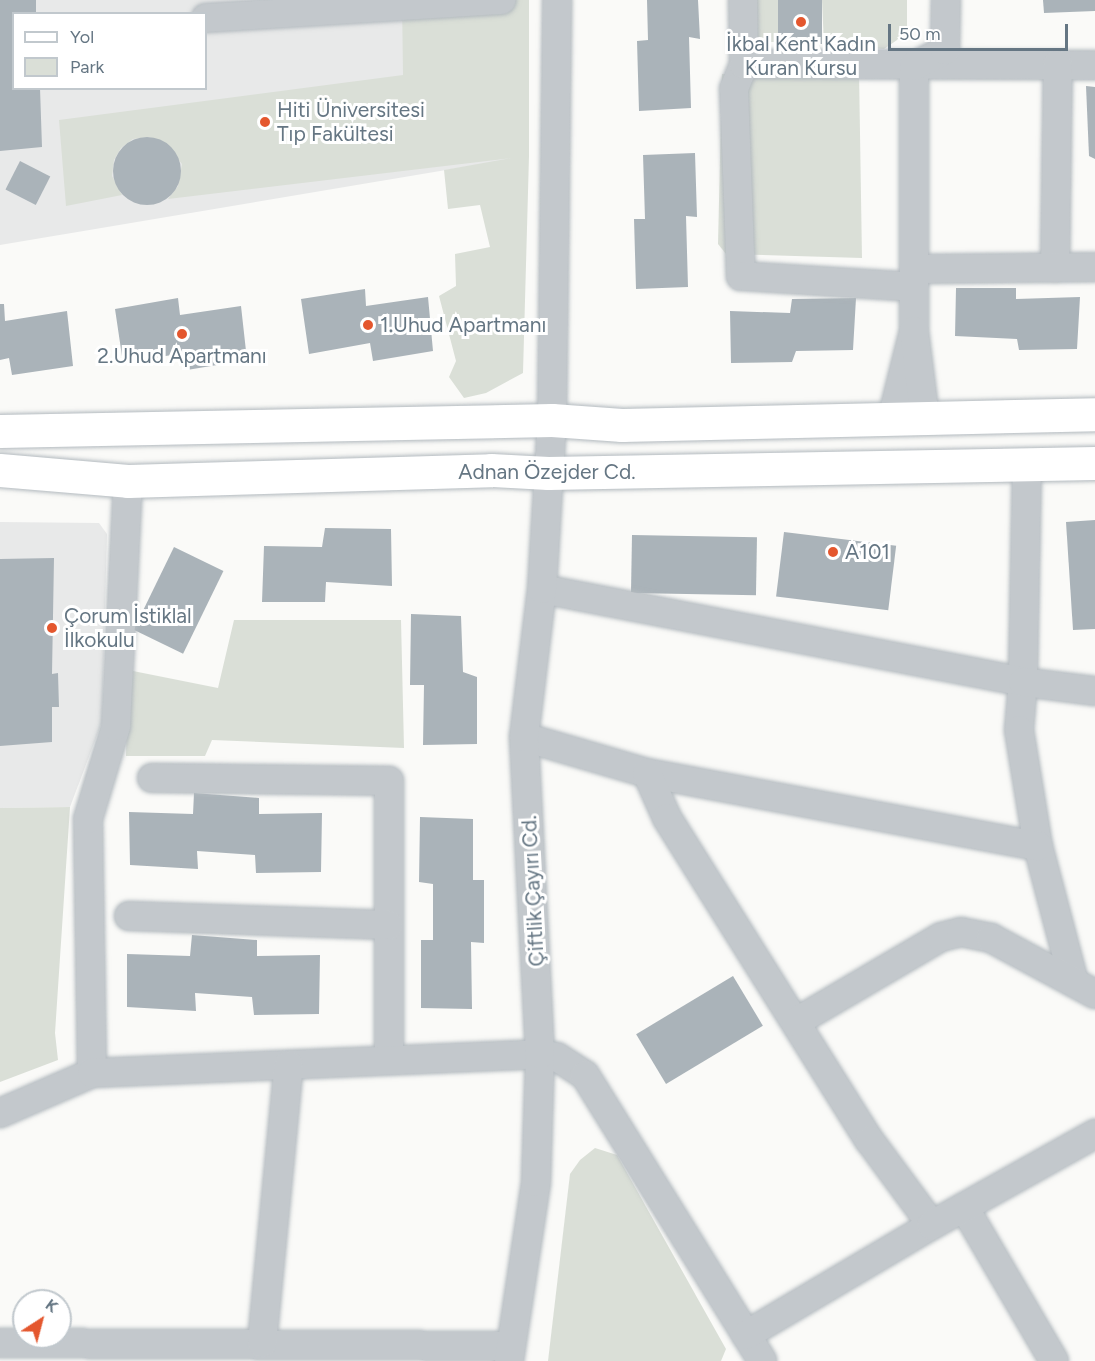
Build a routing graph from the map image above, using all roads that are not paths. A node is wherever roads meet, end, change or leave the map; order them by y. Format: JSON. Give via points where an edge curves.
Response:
{"nodes":[{"id":1,"x":501,"y":0,"type":"edge"},
{"id":2,"x":557,"y":0,"type":"edge"},
{"id":3,"x":743,"y":0,"type":"edge"},
{"id":4,"x":946,"y":0,"type":"edge"},
{"id":5,"x":207,"y":18,"type":"edge"},
{"id":6,"x":744,"y":64,"type":"junction"},
{"id":7,"x":1058,"y":65,"type":"junction"},
{"id":8,"x":1095,"y":65,"type":"edge"},
{"id":9,"x":914,"y":66,"type":"junction"},
{"id":10,"x":1055,"y":267,"type":"junction"},
{"id":11,"x":1095,"y":267,"type":"edge"},
{"id":12,"x":914,"y":278,"type":"junction"},
{"id":13,"x":914,"y":331,"type":"junction"},
{"id":14,"x":1095,"y":414,"type":"edge"},
{"id":15,"x":925,"y":418,"type":"junction"},
{"id":16,"x":892,"y":419,"type":"junction"},
{"id":17,"x":552,"y":420,"type":"junction"},
{"id":18,"x":0,"y":431,"type":"edge"},
{"id":19,"x":1095,"y":463,"type":"edge"},
{"id":20,"x":1027,"y":464,"type":"junction"},
{"id":21,"x":0,"y":470,"type":"edge"},
{"id":22,"x":548,"y":473,"type":"junction"},
{"id":23,"x":128,"y":481,"type":"junction"},
{"id":24,"x":542,"y":589,"type":"junction"},
{"id":25,"x":1023,"y":682,"type":"junction"},
{"id":26,"x":1095,"y":691,"type":"edge"},
{"id":27,"x":524,"y":736,"type":"junction"},
{"id":28,"x":647,"y":773,"type":"junction"},
{"id":29,"x":152,"y":778,"type":"dead end"},
{"id":30,"x":1038,"y":846,"type":"junction"},
{"id":31,"x":129,"y":916,"type":"dead end"},
{"id":32,"x":389,"y":925,"type":"junction"},
{"id":33,"x":1085,"y":988,"type":"edge"},
{"id":34,"x":796,"y":1022,"type":"junction"},
{"id":35,"x":540,"y":1054,"type":"junction"},
{"id":36,"x":389,"y":1060,"type":"junction"},
{"id":37,"x":289,"y":1065,"type":"junction"},
{"id":38,"x":92,"y":1073,"type":"junction"},
{"id":39,"x":0,"y":1113,"type":"edge"},
{"id":40,"x":1095,"y":1134,"type":"edge"},
{"id":41,"x":964,"y":1207,"type":"junction"},
{"id":42,"x":932,"y":1225,"type":"junction"},
{"id":43,"x":746,"y":1335,"type":"junction"},
{"id":44,"x":0,"y":1343,"type":"edge"},
{"id":45,"x":262,"y":1344,"type":"junction"},
{"id":46,"x":510,"y":1354,"type":"edge"},
{"id":47,"x":760,"y":1361,"type":"edge"},
{"id":48,"x":1054,"y":1361,"type":"edge"}],
"edges":[{"from":1,"to":5,"type":"street"},
{"from":2,"to":17,"type":"street","name":"Çiftlik Çayırı Cd."},
{"from":3,"to":6,"type":"street"},
{"from":4,"to":9,"type":"street","via":[[945,50]]},
{"from":6,"to":9,"type":"street"},
{"from":6,"to":12,"type":"street","via":[[734,89],[741,276]]},
{"from":7,"to":8,"type":"street"},
{"from":7,"to":9,"type":"street"},
{"from":7,"to":10,"type":"street"},
{"from":9,"to":12,"type":"street"},
{"from":10,"to":11,"type":"street"},
{"from":10,"to":12,"type":"street"},
{"from":12,"to":13,"type":"street"},
{"from":13,"to":15,"type":"street"},
{"from":13,"to":16,"type":"street"},
{"from":14,"to":15,"type":"street"},
{"from":15,"to":16,"type":"street"},
{"from":16,"to":17,"type":"street","via":[[627,425]]},
{"from":17,"to":18,"type":"street"},
{"from":17,"to":22,"type":"street","name":"Çiftlik Çayırı Cd."},
{"from":19,"to":20,"type":"street","name":"Adnan Özejder Cd."},
{"from":20,"to":22,"type":"street","name":"Adnan Özejder Cd."},
{"from":20,"to":25,"type":"street"},
{"from":21,"to":23,"type":"street","name":"Adnan Özejder Cd."},
{"from":22,"to":23,"type":"street","name":"Adnan Özejder Cd.","via":[[491,470]]},
{"from":22,"to":24,"type":"street","name":"Çiftlik Çayırı Cd."},
{"from":23,"to":38,"type":"street","via":[[116,726],[88,819]]},
{"from":24,"to":25,"type":"street"},
{"from":24,"to":27,"type":"street","name":"Çiftlik Çayırı Cd."},
{"from":25,"to":26,"type":"street"},
{"from":25,"to":30,"type":"street","via":[[1019,730]]},
{"from":27,"to":28,"type":"street"},
{"from":27,"to":35,"type":"street","name":"Çiftlik Çayırı Cd."},
{"from":28,"to":30,"type":"street"},
{"from":28,"to":34,"type":"street","via":[[667,818]]},
{"from":29,"to":32,"type":"street","via":[[389,781]]},
{"from":30,"to":33,"type":"street"},
{"from":31,"to":32,"type":"street"},
{"from":32,"to":36,"type":"street"},
{"from":33,"to":34,"type":"street","via":[[991,938],[961,932],[941,937]]},
{"from":34,"to":42,"type":"street","via":[[870,1141]]},
{"from":35,"to":36,"type":"street"},
{"from":35,"to":43,"type":"street","via":[[557,1058],[585,1075]]},
{"from":35,"to":46,"type":"street","name":"Çiftlik Çayırı Cd.","via":[[536,1182]]},
{"from":36,"to":37,"type":"street"},
{"from":37,"to":38,"type":"street"},
{"from":37,"to":45,"type":"street"},
{"from":38,"to":39,"type":"street"},
{"from":40,"to":41,"type":"street"},
{"from":41,"to":42,"type":"street"},
{"from":41,"to":48,"type":"street"},
{"from":42,"to":43,"type":"street"},
{"from":43,"to":47,"type":"street"},
{"from":44,"to":45,"type":"street"},
{"from":45,"to":46,"type":"street"}]}
